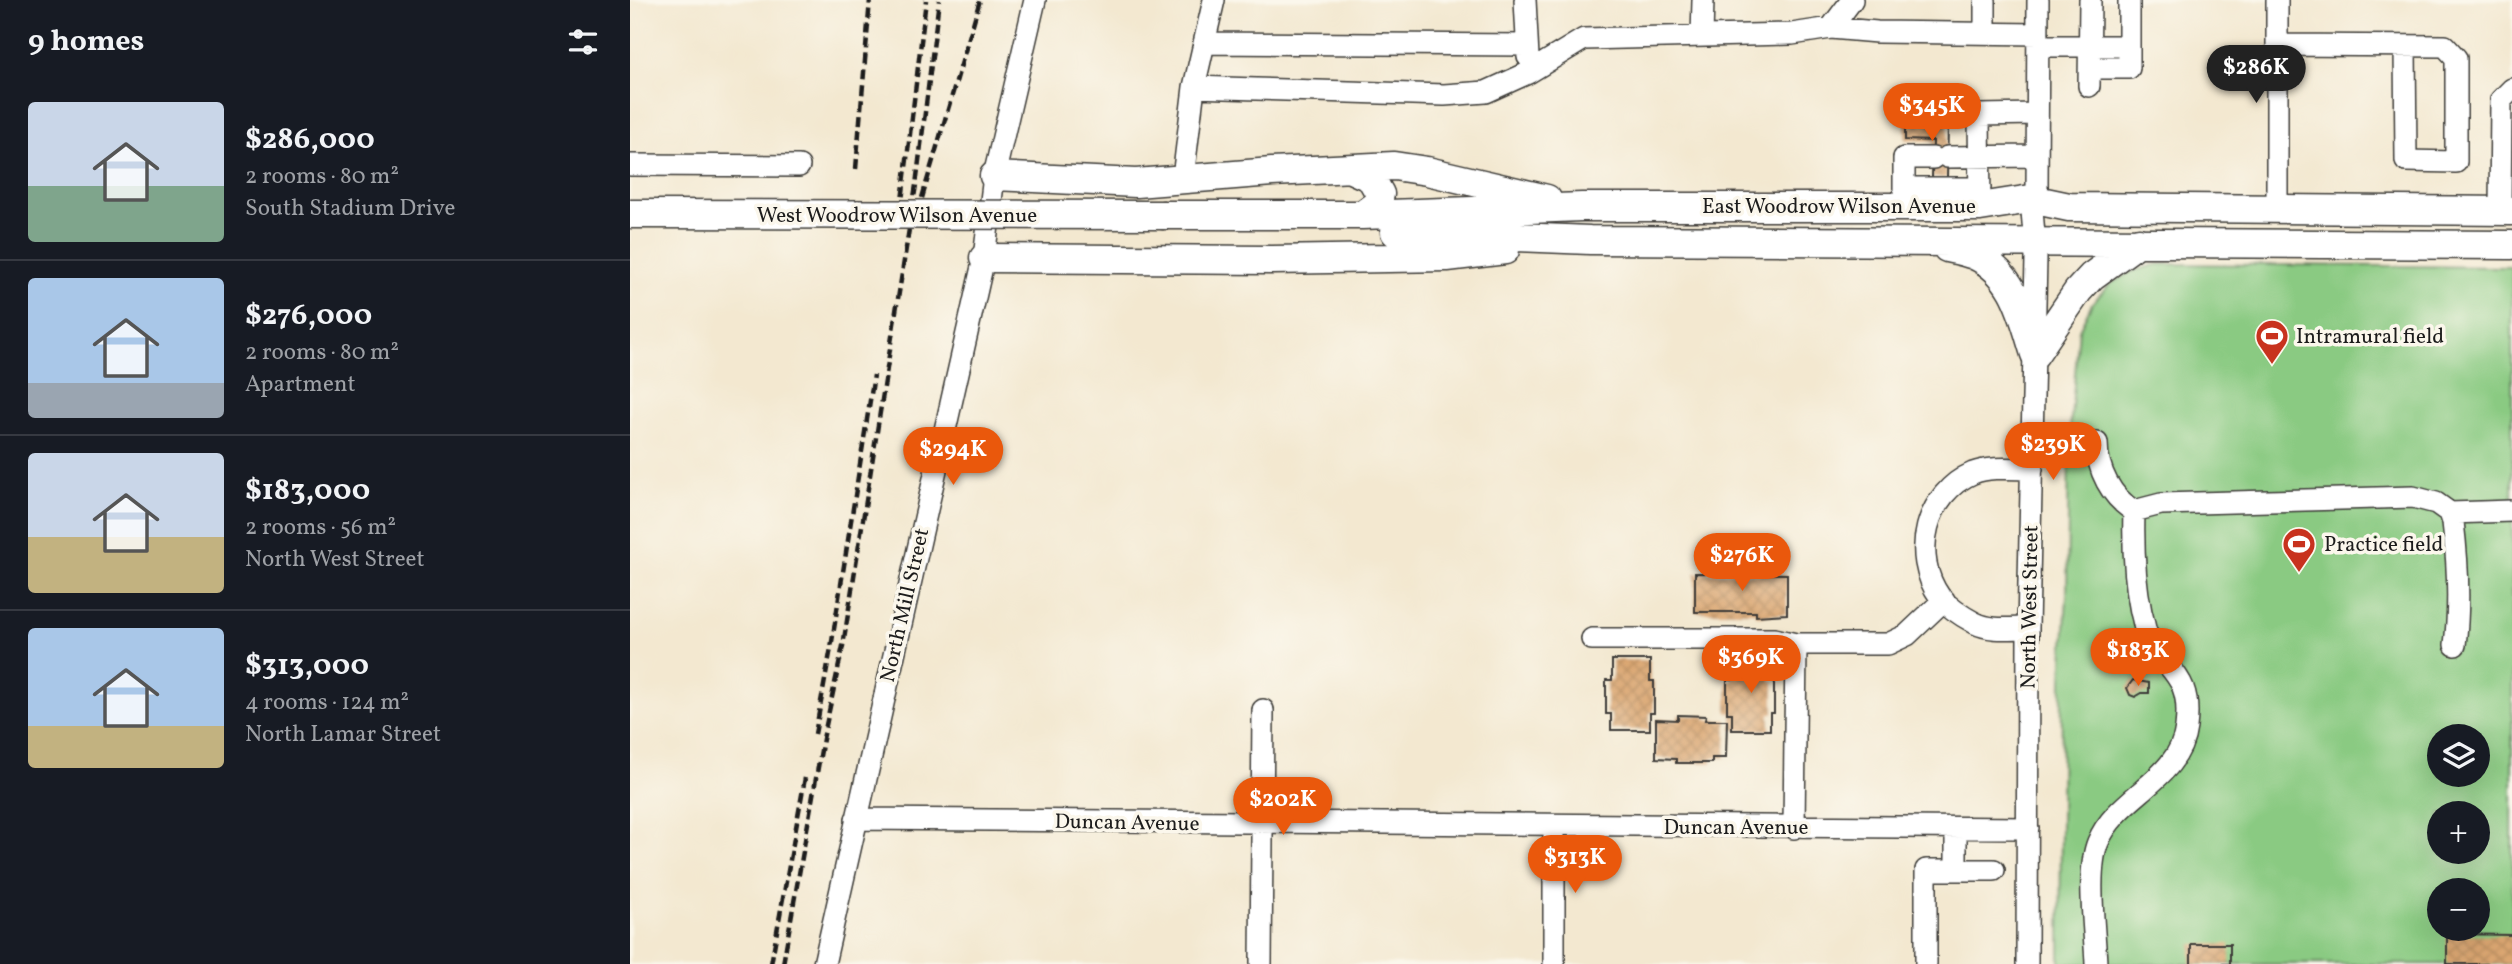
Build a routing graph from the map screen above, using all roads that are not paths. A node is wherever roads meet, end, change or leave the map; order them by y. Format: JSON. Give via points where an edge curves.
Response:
{"nodes":[{"id":1,"x":1035,"y":0,"type":"edge"},
{"id":2,"x":1214,"y":0,"type":"edge"},
{"id":3,"x":1525,"y":0,"type":"edge"},
{"id":4,"x":1703,"y":0,"type":"edge"},
{"id":5,"x":1852,"y":0,"type":"edge"},
{"id":6,"x":1985,"y":0,"type":"edge"},
{"id":7,"x":2038,"y":0,"type":"edge"},
{"id":8,"x":2090,"y":0,"type":"edge"},
{"id":9,"x":2129,"y":0,"type":"edge"},
{"id":10,"x":2277,"y":0,"type":"edge"},
{"id":11,"x":1831,"y":27,"type":"junction"},
{"id":12,"x":1985,"y":32,"type":"junction"},
{"id":13,"x":1702,"y":36,"type":"junction"},
{"id":14,"x":2038,"y":40,"type":"junction"},
{"id":15,"x":1204,"y":43,"type":"junction"},
{"id":16,"x":1527,"y":45,"type":"junction"},
{"id":17,"x":2277,"y":45,"type":"junction"},
{"id":18,"x":2090,"y":46,"type":"junction"},
{"id":19,"x":2129,"y":46,"type":"junction"},
{"id":20,"x":2405,"y":46,"type":"junction"},
{"id":21,"x":1528,"y":73,"type":"junction"},
{"id":22,"x":1194,"y":87,"type":"junction"},
{"id":23,"x":2512,"y":89,"type":"edge"},
{"id":24,"x":2037,"y":114,"type":"junction"},
{"id":25,"x":2037,"y":156,"type":"junction"},
{"id":26,"x":1979,"y":157,"type":"junction"},
{"id":27,"x":630,"y":165,"type":"edge"},
{"id":28,"x":799,"y":166,"type":"dead end"},
{"id":29,"x":1350,"y":169,"type":"junction"},
{"id":30,"x":994,"y":176,"type":"junction"},
{"id":31,"x":1183,"y":178,"type":"junction"},
{"id":32,"x":1904,"y":197,"type":"junction"},
{"id":33,"x":1980,"y":197,"type":"junction"},
{"id":34,"x":2506,"y":198,"type":"edge"},
{"id":35,"x":2031,"y":199,"type":"junction"},
{"id":36,"x":1582,"y":207,"type":"junction"},
{"id":37,"x":2277,"y":210,"type":"junction"},
{"id":38,"x":630,"y":214,"type":"edge"},
{"id":39,"x":1362,"y":215,"type":"junction"},
{"id":40,"x":1164,"y":223,"type":"junction"},
{"id":41,"x":630,"y":230,"type":"edge"},
{"id":42,"x":1590,"y":240,"type":"junction"},
{"id":43,"x":1917,"y":241,"type":"junction"},
{"id":44,"x":2036,"y":242,"type":"junction"},
{"id":45,"x":2139,"y":242,"type":"junction"},
{"id":46,"x":2512,"y":245,"type":"edge"},
{"id":47,"x":984,"y":258,"type":"junction"},
{"id":48,"x":2035,"y":354,"type":"junction"},
{"id":49,"x":2033,"y":442,"type":"junction"},
{"id":50,"x":2032,"y":469,"type":"junction"},
{"id":51,"x":2134,"y":511,"type":"junction"},
{"id":52,"x":2512,"y":511,"type":"edge"},
{"id":53,"x":2450,"y":513,"type":"junction"},
{"id":54,"x":1944,"y":600,"type":"junction"},
{"id":55,"x":2028,"y":628,"type":"junction"},
{"id":56,"x":1592,"y":639,"type":"dead end"},
{"id":57,"x":1796,"y":644,"type":"junction"},
{"id":58,"x":2455,"y":645,"type":"dead end"},
{"id":59,"x":1263,"y":710,"type":"dead end"},
{"id":60,"x":856,"y":819,"type":"junction"},
{"id":61,"x":1262,"y":823,"type":"junction"},
{"id":62,"x":1554,"y":825,"type":"junction"},
{"id":63,"x":1794,"y":828,"type":"junction"},
{"id":64,"x":1956,"y":828,"type":"junction"},
{"id":65,"x":2028,"y":828,"type":"junction"},
{"id":66,"x":1956,"y":870,"type":"junction"},
{"id":67,"x":1994,"y":870,"type":"dead end"},
{"id":68,"x":824,"y":964,"type":"edge"},
{"id":69,"x":1261,"y":964,"type":"edge"},
{"id":70,"x":1554,"y":964,"type":"edge"},
{"id":71,"x":1926,"y":964,"type":"edge"},
{"id":72,"x":2027,"y":964,"type":"edge"},
{"id":73,"x":2096,"y":964,"type":"edge"}],
"edges":[{"from":1,"to":30,"type":"street","name":"North Mill Street"},
{"from":2,"to":15,"type":"street"},
{"from":3,"to":16,"type":"street"},
{"from":4,"to":13,"type":"street"},
{"from":5,"to":11,"type":"street"},
{"from":6,"to":12,"type":"street"},
{"from":7,"to":14,"type":"street","name":"North West Street"},
{"from":8,"to":18,"type":"street"},
{"from":9,"to":19,"type":"street"},
{"from":10,"to":17,"type":"street"},
{"from":11,"to":12,"type":"street","via":[[1877,32]]},
{"from":11,"to":13,"type":"street","via":[[1791,34]]},
{"from":12,"to":14,"type":"street"},
{"from":13,"to":21,"type":"street","via":[[1584,39]]},
{"from":14,"to":18,"type":"street"},
{"from":14,"to":24,"type":"street","name":"North West Street"},
{"from":15,"to":16,"type":"street"},
{"from":15,"to":22,"type":"street"},
{"from":16,"to":21,"type":"street"},
{"from":17,"to":20,"type":"street"},
{"from":17,"to":37,"type":"street"},
{"from":18,"to":19,"type":"street"},
{"from":18,"to":19,"type":"street","via":[[2090,77],[2129,68]]},
{"from":20,"to":20,"type":"street","via":[[2445,46],[2456,58],[2456,162],[2406,161]]},
{"from":21,"to":22,"type":"street","via":[[1486,92],[1444,95]]},
{"from":22,"to":31,"type":"street"},
{"from":23,"to":34,"type":"street","via":[[2501,100]]},
{"from":24,"to":25,"type":"street","name":"North West Street"},
{"from":24,"to":26,"type":"street","via":[[1979,115]]},
{"from":25,"to":26,"type":"street"},
{"from":25,"to":35,"type":"street","name":"North West Street","via":[[2037,191]]},
{"from":26,"to":32,"type":"street","via":[[1903,158]]},
{"from":26,"to":33,"type":"street"},
{"from":27,"to":28,"type":"street"},
{"from":29,"to":31,"type":"main road"},
{"from":29,"to":36,"type":"main road","via":[[1394,166],[1427,171]]},
{"from":29,"to":39,"type":"main road","via":[[1371,178],[1380,194],[1377,204]]},
{"from":30,"to":31,"type":"main road","via":[[1136,183]]},
{"from":30,"to":47,"type":"street","name":"North Mill Street"},
{"from":32,"to":33,"type":"main road","name":"East Woodrow Wilson Avenue"},
{"from":32,"to":36,"type":"main road","name":"East Woodrow Wilson Avenue"},
{"from":33,"to":35,"type":"main road","name":"East Woodrow Wilson Avenue"},
{"from":34,"to":37,"type":"main road","name":"East Woodrow Wilson Avenue"},
{"from":35,"to":37,"type":"main road","name":"East Woodrow Wilson Avenue","via":[[2069,207]]},
{"from":35,"to":44,"type":"street","name":"North West Street"},
{"from":36,"to":39,"type":"main road","name":"East Woodrow Wilson Avenue"},
{"from":38,"to":40,"type":"main road","name":"West Woodrow Wilson Avenue","bridge":true},
{"from":39,"to":40,"type":"main road","name":"East Woodrow Wilson Avenue"},
{"from":40,"to":41,"type":"main road","name":"West Woodrow Wilson Avenue"},
{"from":40,"to":42,"type":"main road","name":"East Woodrow Wilson Avenue"},
{"from":42,"to":43,"type":"main road","name":"East Woodrow Wilson Avenue"},
{"from":42,"to":47,"type":"main road","via":[[1447,257]]},
{"from":43,"to":44,"type":"main road","name":"East Woodrow Wilson Avenue"},
{"from":43,"to":48,"type":"main road","via":[[1974,255],[2005,279],[2016,295]]},
{"from":44,"to":45,"type":"main road","name":"East Woodrow Wilson Avenue"},
{"from":44,"to":48,"type":"street","name":"North West Street"},
{"from":45,"to":46,"type":"main road","name":"East Woodrow Wilson Avenue"},
{"from":45,"to":48,"type":"main road","via":[[2078,291]]},
{"from":47,"to":60,"type":"street","name":"North Mill Street"},
{"from":48,"to":49,"type":"street","name":"North West Street"},
{"from":49,"to":50,"type":"street","name":"North West Street"},
{"from":49,"to":51,"type":"street","via":[[2097,443],[2102,472],[2123,505]]},
{"from":50,"to":54,"type":"street","via":[[1973,473],[1938,502],[1927,530],[1925,553],[1935,588]]},
{"from":50,"to":55,"type":"street","name":"North West Street"},
{"from":51,"to":53,"type":"street","via":[[2161,504],[2413,497],[2436,503]]},
{"from":51,"to":73,"type":"street","via":[[2132,558],[2146,632],[2183,684],[2187,716],[2173,760],[2117,811],[2098,842],[2093,860]]},
{"from":52,"to":53,"type":"street"},
{"from":53,"to":58,"type":"street","via":[[2458,578]]},
{"from":54,"to":55,"type":"street","via":[[1976,624]]},
{"from":54,"to":57,"type":"street","via":[[1894,643]]},
{"from":55,"to":65,"type":"street","name":"North West Street"},
{"from":56,"to":57,"type":"street","via":[[1774,639]]},
{"from":57,"to":63,"type":"street"},
{"from":59,"to":61,"type":"street"},
{"from":60,"to":61,"type":"street","name":"Duncan Avenue"},
{"from":60,"to":68,"type":"street","name":"North Mill Street"},
{"from":61,"to":62,"type":"street","name":"Duncan Avenue"},
{"from":61,"to":69,"type":"street"},
{"from":62,"to":63,"type":"street","name":"Duncan Avenue"},
{"from":62,"to":70,"type":"street"},
{"from":63,"to":64,"type":"street","name":"Duncan Avenue"},
{"from":64,"to":65,"type":"street","name":"Duncan Avenue"},
{"from":64,"to":66,"type":"street"},
{"from":65,"to":72,"type":"street","name":"North West Street"},
{"from":66,"to":67,"type":"street"},
{"from":66,"to":71,"type":"street","via":[[1926,870]]}]}
